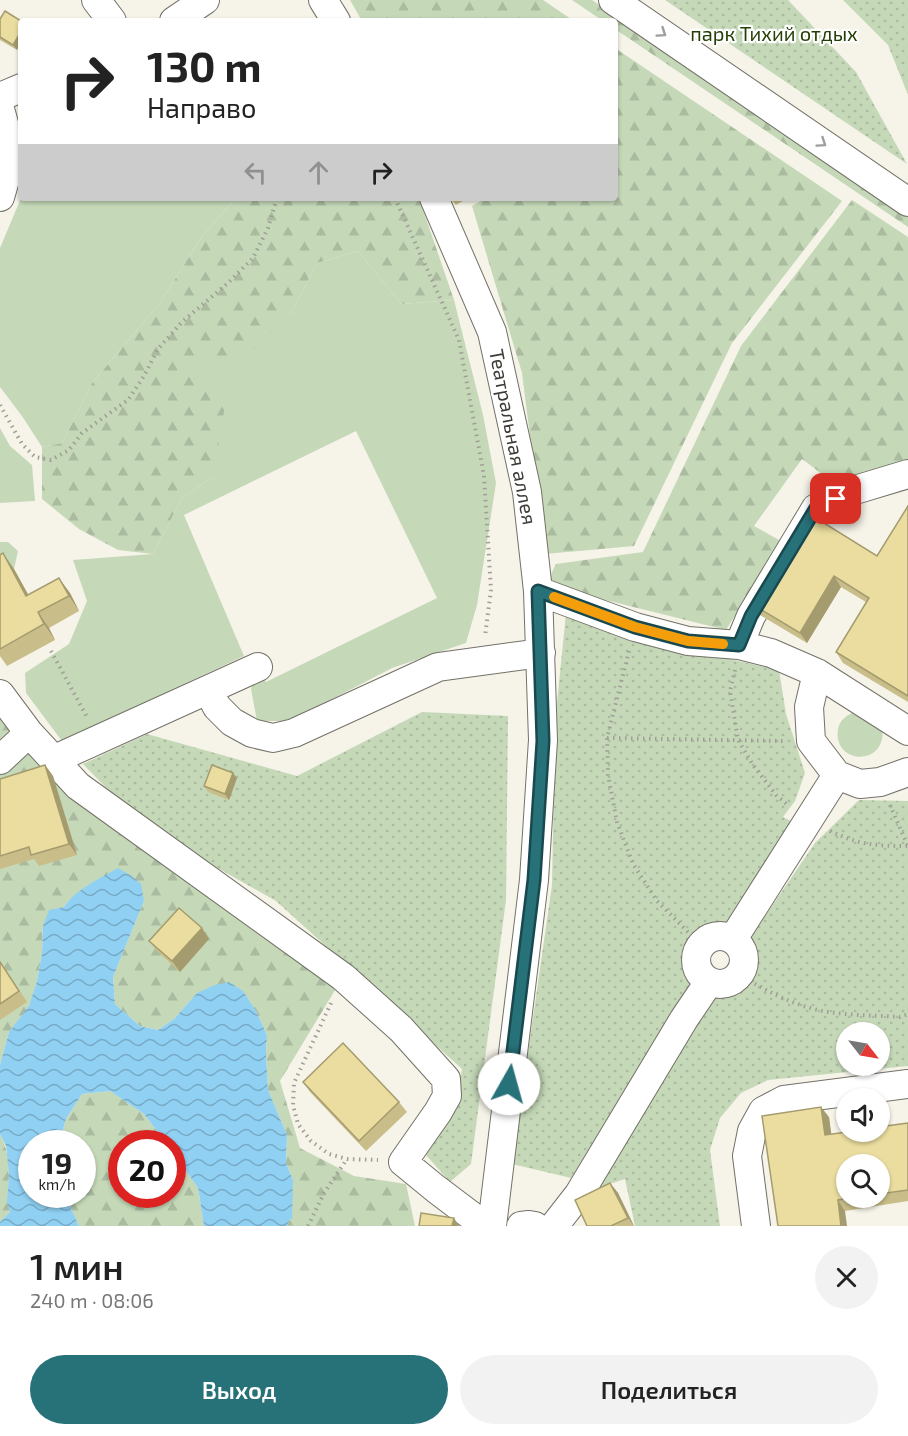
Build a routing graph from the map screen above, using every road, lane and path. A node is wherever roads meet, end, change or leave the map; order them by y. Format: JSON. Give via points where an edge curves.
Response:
{"nodes":[{"id":1,"x":96,"y":0,"type":"edge"},
{"id":2,"x":205,"y":0,"type":"edge"},
{"id":3,"x":613,"y":0,"type":"edge"},
{"id":4,"x":110,"y":18,"type":"edge"},
{"id":5,"x":178,"y":18,"type":"edge"},
{"id":6,"x":18,"y":89,"type":"edge"},
{"id":7,"x":0,"y":97,"type":"edge"},
{"id":8,"x":0,"y":109,"type":"edge"},
{"id":9,"x":0,"y":197,"type":"edge"},
{"id":10,"x":276,"y":201,"type":"edge"},
{"id":11,"x":396,"y":201,"type":"edge"},
{"id":12,"x":435,"y":201,"type":"edge"},
{"id":13,"x":908,"y":202,"type":"edge"},
{"id":14,"x":0,"y":405,"type":"edge"},
{"id":15,"x":908,"y":474,"type":"edge"},
{"id":16,"x":538,"y":591,"type":"junction"},
{"id":17,"x":635,"y":627,"type":"junction"},
{"id":18,"x":739,"y":645,"type":"junction"},
{"id":19,"x":51,"y":651,"type":"dead end"},
{"id":20,"x":541,"y":653,"type":"junction"},
{"id":21,"x":481,"y":660,"type":"junction"},
{"id":22,"x":258,"y":667,"type":"dead end"},
{"id":23,"x":817,"y":673,"type":"junction"},
{"id":24,"x":208,"y":690,"type":"junction"},
{"id":25,"x":0,"y":694,"type":"edge"},
{"id":26,"x":908,"y":730,"type":"edge"},
{"id":27,"x":29,"y":733,"type":"junction"},
{"id":28,"x":608,"y":738,"type":"junction"},
{"id":29,"x":98,"y":739,"type":"junction"},
{"id":30,"x":738,"y":740,"type":"junction"},
{"id":31,"x":811,"y":741,"type":"junction"},
{"id":32,"x":0,"y":760,"type":"edge"},
{"id":33,"x":52,"y":760,"type":"junction"},
{"id":34,"x":908,"y":772,"type":"edge"},
{"id":35,"x":837,"y":775,"type":"junction"},
{"id":36,"x":880,"y":782,"type":"junction"},
{"id":37,"x":808,"y":821,"type":"junction"},
{"id":38,"x":908,"y":846,"type":"edge"},
{"id":39,"x":733,"y":939,"type":"junction"},
{"id":40,"x":700,"y":945,"type":"junction"},
{"id":41,"x":739,"y":975,"type":"junction"},
{"id":42,"x":343,"y":977,"type":"junction"},
{"id":43,"x":710,"y":982,"type":"junction"},
{"id":44,"x":908,"y":1014,"type":"edge"},
{"id":45,"x":908,"y":1084,"type":"edge"},
{"id":46,"x":347,"y":1159,"type":"junction"},
{"id":47,"x":403,"y":1162,"type":"junction"},
{"id":48,"x":308,"y":1226,"type":"edge"},
{"id":49,"x":485,"y":1226,"type":"edge"},
{"id":50,"x":492,"y":1226,"type":"edge"},
{"id":51,"x":521,"y":1226,"type":"edge"},
{"id":52,"x":535,"y":1226,"type":"edge"},
{"id":53,"x":554,"y":1226,"type":"edge"},
{"id":54,"x":756,"y":1226,"type":"edge"}],
"edges":[{"from":1,"to":4,"type":"street"},
{"from":2,"to":5,"type":"street"},
{"from":3,"to":13,"type":"street","one_way":true},
{"from":6,"to":7,"type":"street"},
{"from":8,"to":9,"type":"street","via":[[9,166]]},
{"from":10,"to":14,"type":"path","via":[[253,258],[158,349],[128,400],[82,433],[69,450],[51,460],[35,457],[22,444]]},
{"from":11,"to":21,"type":"path","via":[[459,340],[478,442],[484,476],[491,590]]},
{"from":12,"to":16,"type":"street","name":"Театральная аллея","via":[[492,332],[527,492]]},
{"from":15,"to":18,"type":"street","via":[[855,490],[816,508],[751,616]]},
{"from":16,"to":17,"type":"street"},
{"from":16,"to":20,"type":"street","name":"Театральная аллея"},
{"from":17,"to":18,"type":"street","via":[[688,641]]},
{"from":17,"to":28,"type":"path"},
{"from":18,"to":23,"type":"street","via":[[771,653]]},
{"from":18,"to":30,"type":"path","via":[[730,691]]},
{"from":19,"to":29,"type":"path"},
{"from":20,"to":21,"type":"street"},
{"from":20,"to":50,"type":"street","name":"Театральная аллея","via":[[543,741],[534,880]]},
{"from":21,"to":24,"type":"street","via":[[438,667],[294,733],[273,738],[232,722]]},
{"from":22,"to":24,"type":"street"},
{"from":23,"to":26,"type":"street"},
{"from":23,"to":31,"type":"street","via":[[809,707]]},
{"from":24,"to":29,"type":"street"},
{"from":25,"to":27,"type":"street"},
{"from":27,"to":32,"type":"street"},
{"from":27,"to":33,"type":"street"},
{"from":28,"to":30,"type":"path"},
{"from":28,"to":40,"type":"path","via":[[608,775],[617,822],[633,864],[657,901]]},
{"from":29,"to":33,"type":"street"},
{"from":30,"to":31,"type":"path"},
{"from":30,"to":37,"type":"path","via":[[776,795]]},
{"from":31,"to":35,"type":"street"},
{"from":33,"to":42,"type":"street","via":[[78,786]]},
{"from":34,"to":36,"type":"street"},
{"from":35,"to":36,"type":"street","via":[[860,784]]},
{"from":35,"to":37,"type":"street"},
{"from":36,"to":38,"type":"path"},
{"from":37,"to":38,"type":"path","via":[[848,840],[877,846]]},
{"from":37,"to":39,"type":"street"},
{"from":39,"to":40,"type":"street","via":[[716,936]]},
{"from":39,"to":41,"type":"street","via":[[745,960]]},
{"from":40,"to":43,"type":"street","via":[[696,953],[698,970]]},
{"from":41,"to":43,"type":"street","via":[[726,984]]},
{"from":41,"to":44,"type":"path","via":[[808,1008],[846,1014]]},
{"from":42,"to":46,"type":"path","via":[[294,1083],[293,1105],[298,1124],[311,1141],[329,1154]]},
{"from":42,"to":47,"type":"street","via":[[401,1029],[446,1079],[447,1096]]},
{"from":43,"to":53,"type":"street","via":[[579,1194]]},
{"from":45,"to":54,"type":"street","via":[[784,1100],[763,1111],[752,1131],[747,1156]]},
{"from":46,"to":47,"type":"path"},
{"from":46,"to":48,"type":"path"},
{"from":47,"to":49,"type":"street"},
{"from":51,"to":52,"type":"street"}]}
